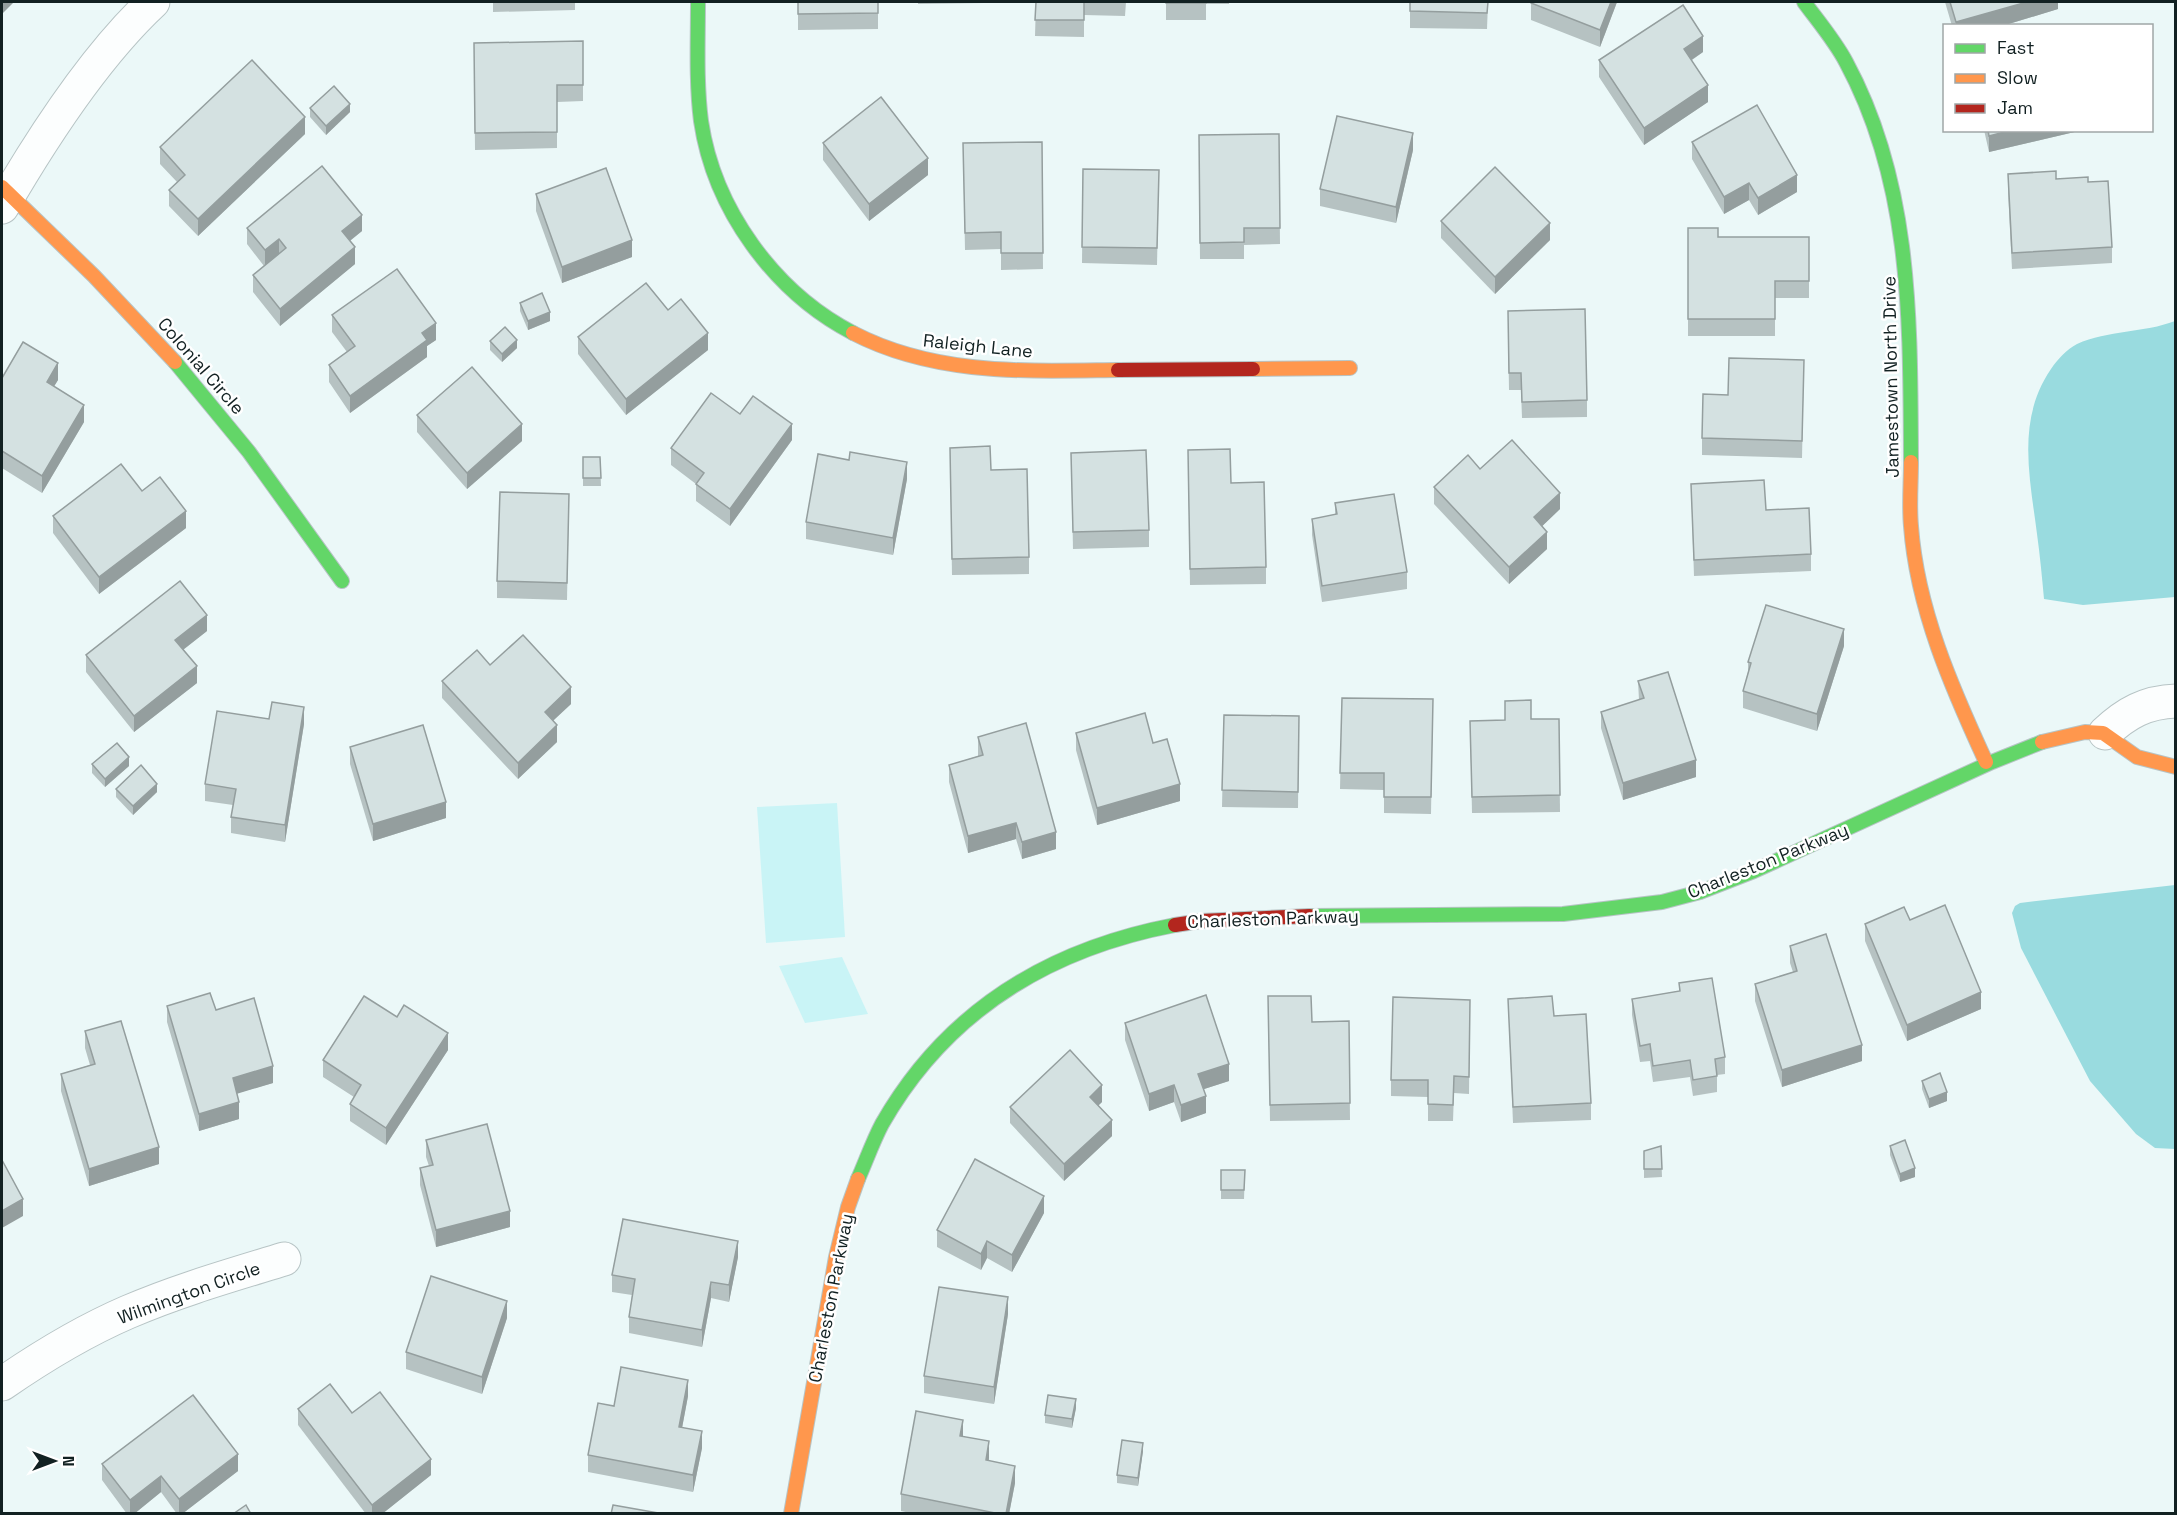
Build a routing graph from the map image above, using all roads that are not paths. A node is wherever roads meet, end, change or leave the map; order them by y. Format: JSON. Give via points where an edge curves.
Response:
{"nodes":[{"id":1,"x":153,"y":2,"type":"edge"},
{"id":2,"x":698,"y":2,"type":"edge"},
{"id":3,"x":1804,"y":2,"type":"edge"},
{"id":4,"x":4,"y":196,"type":"edge"},
{"id":5,"x":1350,"y":368,"type":"dead end"},
{"id":6,"x":342,"y":581,"type":"dead end"},
{"id":7,"x":2175,"y":701,"type":"edge"},
{"id":8,"x":2105,"y":733,"type":"junction"},
{"id":9,"x":1986,"y":762,"type":"junction"},
{"id":10,"x":2175,"y":767,"type":"edge"},
{"id":11,"x":284,"y":1259,"type":"dead end"},
{"id":12,"x":2,"y":1384,"type":"edge"},
{"id":13,"x":791,"y":1514,"type":"edge"}],
"edges":[{"from":1,"to":4,"type":"street","via":[[105,55]]},
{"from":2,"to":5,"type":"street","name":"Raleigh Lane","via":[[701,112],[704,138],[716,176],[759,254],[792,291],[840,325],[911,357],[989,369]]},
{"from":3,"to":9,"type":"street","name":"Jamestown North Drive","via":[[1849,64],[1886,149],[1906,256],[1911,526],[1916,570],[1924,610],[1944,667]]},
{"from":4,"to":6,"type":"street","name":"Colonial Circle","via":[[111,292],[155,339],[234,433]]},
{"from":7,"to":8,"type":"street","via":[[2139,708]]},
{"from":8,"to":9,"type":"street","name":"Charleston Parkway","via":[[2048,741]]},
{"from":8,"to":10,"type":"street","via":[[2133,754]]},
{"from":9,"to":13,"type":"street","name":"Charleston Parkway","via":[[1739,877],[1663,902],[1575,914],[1267,916],[1185,921],[1080,948],[1001,993],[950,1034],[931,1055],[872,1142],[841,1231]]},
{"from":11,"to":12,"type":"street","name":"Wilmington Circle","via":[[128,1312]]}]}
